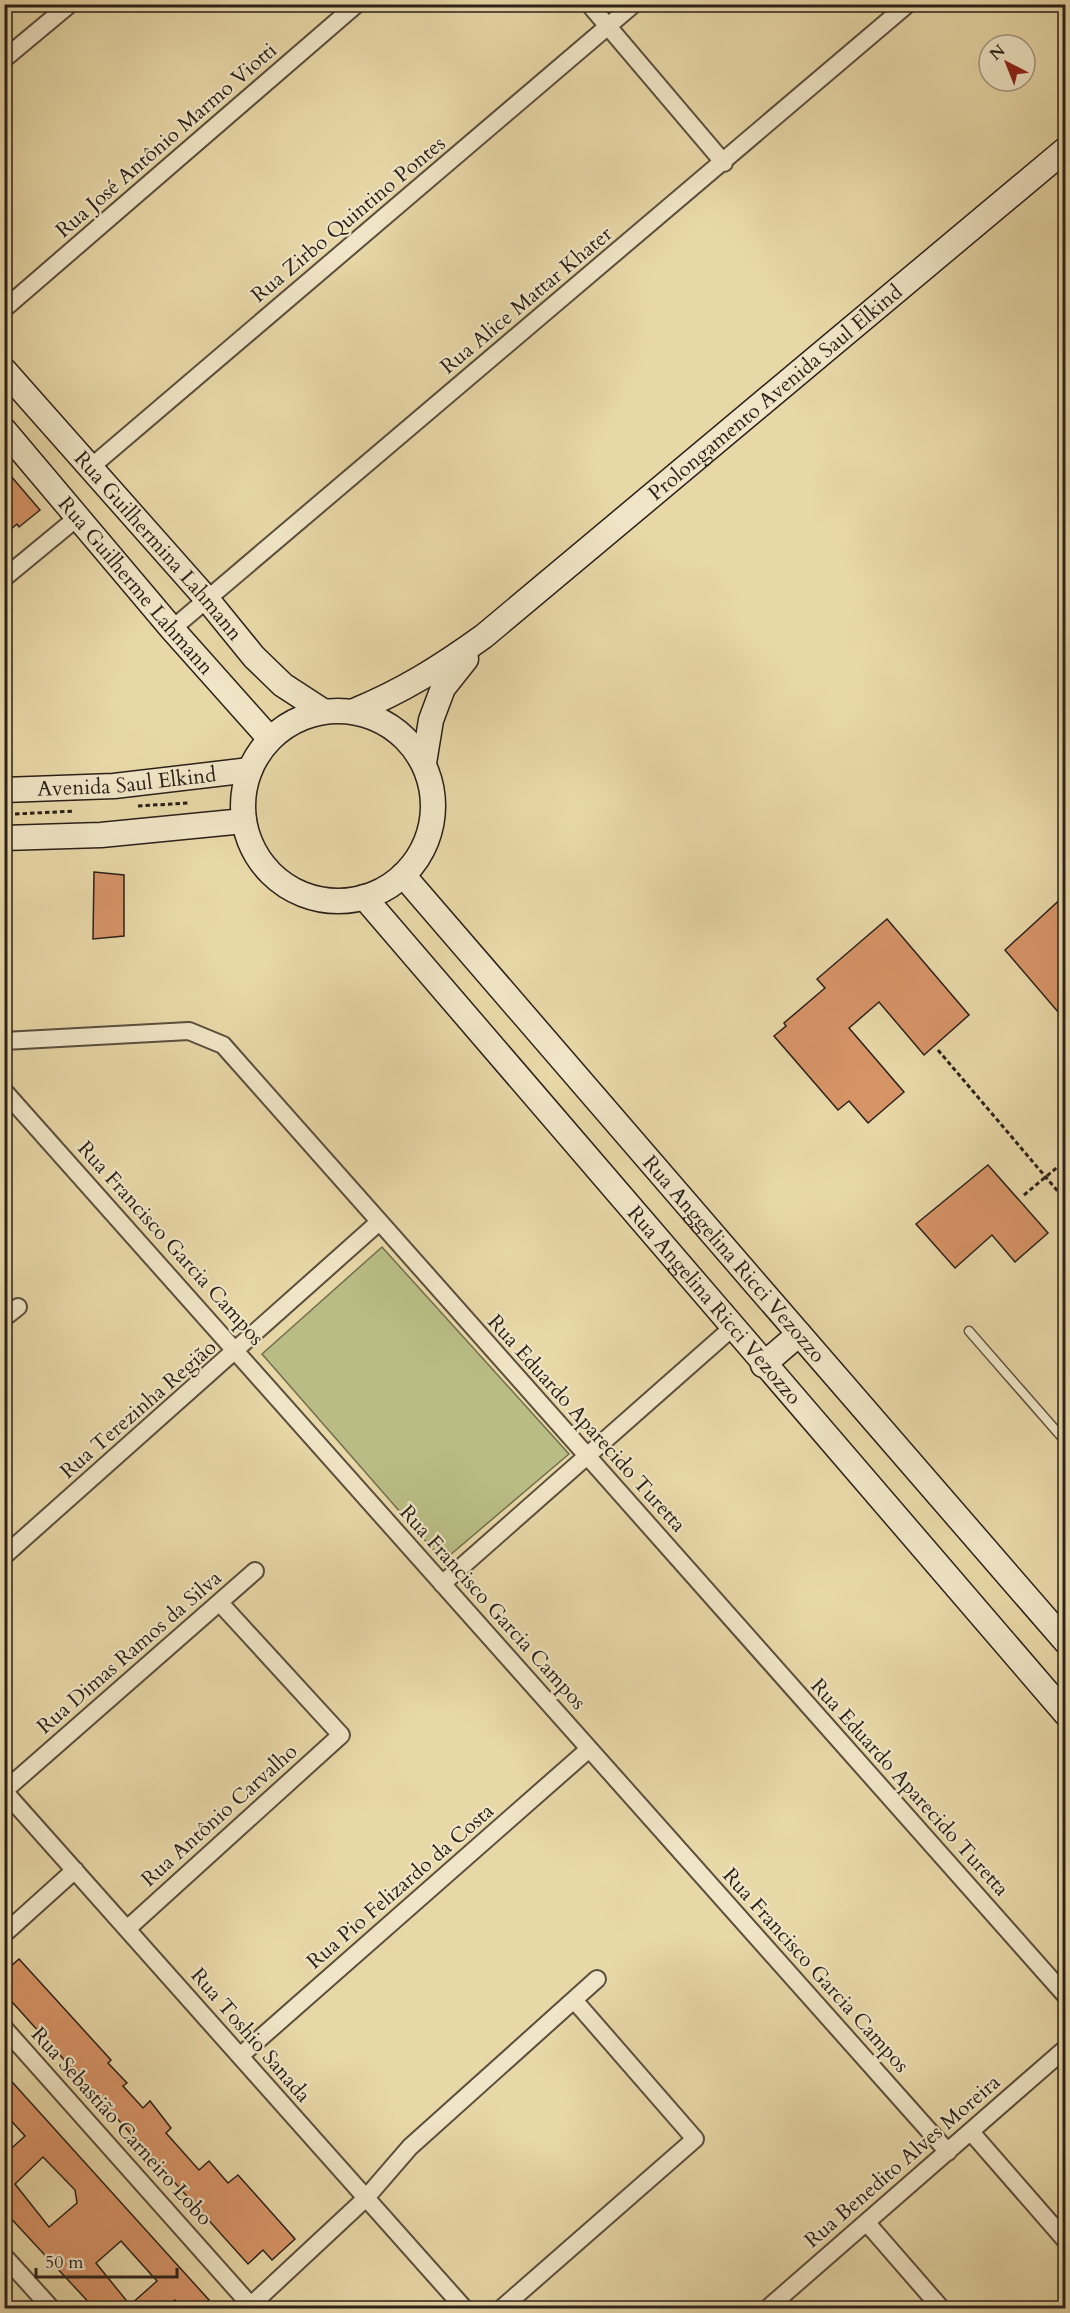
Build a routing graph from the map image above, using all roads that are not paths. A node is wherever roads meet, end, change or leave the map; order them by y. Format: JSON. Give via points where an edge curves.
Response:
{"nodes":[{"id":1,"x":70,"y":4,"type":"edge"},
{"id":2,"x":357,"y":4,"type":"edge"},
{"id":3,"x":590,"y":4,"type":"edge"},
{"id":4,"x":634,"y":4,"type":"edge"},
{"id":5,"x":908,"y":4,"type":"edge"},
{"id":6,"x":608,"y":27,"type":"junction"},
{"id":7,"x":4,"y":59,"type":"edge"},
{"id":8,"x":1065,"y":149,"type":"edge"},
{"id":9,"x":724,"y":163,"type":"junction"},
{"id":10,"x":4,"y":309,"type":"edge"},
{"id":11,"x":4,"y":370,"type":"edge"},
{"id":12,"x":4,"y":430,"type":"edge"},
{"id":13,"x":91,"y":467,"type":"junction"},
{"id":14,"x":78,"y":517,"type":"junction"},
{"id":15,"x":4,"y":579,"type":"edge"},
{"id":16,"x":206,"y":598,"type":"junction"},
{"id":17,"x":172,"y":629,"type":"junction"},
{"id":18,"x":484,"y":636,"type":"junction"},
{"id":19,"x":323,"y":711,"type":"junction"},
{"id":20,"x":354,"y":711,"type":"junction"},
{"id":21,"x":270,"y":739,"type":"junction"},
{"id":22,"x":424,"y":763,"type":"junction"},
{"id":23,"x":250,"y":770,"type":"junction"},
{"id":24,"x":4,"y":790,"type":"edge"},
{"id":25,"x":244,"y":821,"type":"junction"},
{"id":26,"x":4,"y":838,"type":"edge"},
{"id":27,"x":403,"y":875,"type":"junction"},
{"id":28,"x":364,"y":897,"type":"junction"},
{"id":29,"x":4,"y":1041,"type":"edge"},
{"id":30,"x":4,"y":1091,"type":"edge"},
{"id":31,"x":380,"y":1222,"type":"junction"},
{"id":32,"x":18,"y":1307,"type":"dead end"},
{"id":33,"x":4,"y":1318,"type":"edge"},
{"id":34,"x":732,"y":1328,"type":"junction"},
{"id":35,"x":969,"y":1331,"type":"dead end"},
{"id":36,"x":800,"y":1334,"type":"junction"},
{"id":37,"x":238,"y":1351,"type":"junction"},
{"id":38,"x":763,"y":1365,"type":"junction"},
{"id":39,"x":1065,"y":1442,"type":"edge"},
{"id":40,"x":587,"y":1457,"type":"junction"},
{"id":41,"x":4,"y":1556,"type":"edge"},
{"id":42,"x":255,"y":1571,"type":"dead end"},
{"id":43,"x":442,"y":1584,"type":"junction"},
{"id":44,"x":220,"y":1603,"type":"junction"},
{"id":45,"x":1065,"y":1642,"type":"edge"},
{"id":46,"x":1065,"y":1714,"type":"edge"},
{"id":47,"x":589,"y":1749,"type":"junction"},
{"id":48,"x":4,"y":1791,"type":"edge"},
{"id":49,"x":75,"y":1870,"type":"junction"},
{"id":50,"x":127,"y":1929,"type":"junction"},
{"id":51,"x":4,"y":1934,"type":"edge"},
{"id":52,"x":597,"y":1979,"type":"dead end"},
{"id":53,"x":1065,"y":1996,"type":"edge"},
{"id":54,"x":574,"y":2000,"type":"junction"},
{"id":55,"x":4,"y":2028,"type":"edge"},
{"id":56,"x":1065,"y":2048,"type":"edge"},
{"id":57,"x":240,"y":2056,"type":"junction"},
{"id":58,"x":971,"y":2132,"type":"junction"},
{"id":59,"x":948,"y":2151,"type":"junction"},
{"id":60,"x":365,"y":2199,"type":"junction"},
{"id":61,"x":867,"y":2223,"type":"junction"},
{"id":62,"x":1065,"y":2241,"type":"edge"},
{"id":63,"x":4,"y":2256,"type":"edge"},
{"id":64,"x":51,"y":2308,"type":"edge"},
{"id":65,"x":251,"y":2308,"type":"edge"},
{"id":66,"x":464,"y":2308,"type":"edge"},
{"id":67,"x":501,"y":2308,"type":"edge"},
{"id":68,"x":768,"y":2308,"type":"edge"},
{"id":69,"x":941,"y":2308,"type":"edge"}],
"edges":[{"from":1,"to":7,"type":"street"},
{"from":2,"to":10,"type":"street","name":"Rua José Antônio Marmo Viotti"},
{"from":3,"to":6,"type":"street"},
{"from":4,"to":6,"type":"street","name":"Rua Zirbo Quintino Pontes"},
{"from":5,"to":9,"type":"street","name":"Rua Alice Mattar Khater"},
{"from":6,"to":9,"type":"street"},
{"from":6,"to":13,"type":"street","name":"Rua Zirbo Quintino Pontes"},
{"from":8,"to":18,"type":"main road","name":"Prolongamento Avenida Saul Elkind"},
{"from":9,"to":16,"type":"street","name":"Rua Alice Mattar Khater"},
{"from":11,"to":13,"type":"main road","name":"Rua Guilhermina Lahmann"},
{"from":12,"to":14,"type":"main road","name":"Rua Guilherme Lahmann"},
{"from":13,"to":16,"type":"main road","name":"Rua Guilhermina Lahmann"},
{"from":14,"to":15,"type":"street"},
{"from":14,"to":17,"type":"main road","name":"Rua Guilherme Lahmann"},
{"from":16,"to":17,"type":"street","name":"Rua Alice Mattar Khater"},
{"from":16,"to":19,"type":"main road","name":"Rua Guilhermina Lahmann","via":[[254,657],[283,685]]},
{"from":17,"to":21,"type":"main road","name":"Rua Guilherme Lahmann"},
{"from":18,"to":20,"type":"main road","name":"Prolongamento Avenida Saul Elkind","via":[[429,676]]},
{"from":18,"to":22,"type":"main road","name":"Prolongamento Avenida Saul Elkind","via":[[443,688],[431,720]]},
{"from":19,"to":20,"type":"main road"},
{"from":19,"to":21,"type":"main road","via":[[295,721]]},
{"from":20,"to":22,"type":"main road","via":[[391,726],[407,739]]},
{"from":21,"to":23,"type":"main road"},
{"from":22,"to":27,"type":"main road","via":[[433,792],[432,823],[422,851]]},
{"from":23,"to":24,"type":"main road","name":"Avenida Saul Elkind","via":[[114,786]]},
{"from":23,"to":25,"type":"main road"},
{"from":25,"to":26,"type":"main road","via":[[101,835]]},
{"from":25,"to":28,"type":"main road","via":[[252,846],[266,868],[287,886],[311,897],[338,901]]},
{"from":27,"to":28,"type":"main road"},
{"from":27,"to":36,"type":"main road","name":"Rua Anggelina Ricci Vezozzo","via":[[723,1250]]},
{"from":28,"to":34,"type":"main road","name":"Rua Angelina Ricci Vezozzo"},
{"from":29,"to":31,"type":"street","name":"Rua Eduardo Aparecido Turetta","via":[[189,1031],[207,1037],[223,1045]]},
{"from":30,"to":37,"type":"street","name":"Rua Francisco Garcia Campos"},
{"from":31,"to":37,"type":"street","name":"Rua Terezinha Região"},
{"from":31,"to":40,"type":"street","name":"Rua Eduardo Aparecido Turetta"},
{"from":32,"to":33,"type":"street"},
{"from":34,"to":38,"type":"main road","name":"Rua Angelina Ricci Vezozzo"},
{"from":34,"to":40,"type":"street"},
{"from":35,"to":39,"type":"lane"},
{"from":36,"to":38,"type":"main road"},
{"from":36,"to":45,"type":"main road","name":"Rua Anggelina Ricci Vezozzo"},
{"from":37,"to":41,"type":"street","name":"Rua Terezinha Região"},
{"from":37,"to":43,"type":"street","name":"Rua Francisco Garcia Campos"},
{"from":38,"to":46,"type":"main road","name":"Rua Angelina Ricci Vezozzo"},
{"from":40,"to":43,"type":"street"},
{"from":40,"to":53,"type":"street","name":"Rua Eduardo Aparecido Turetta"},
{"from":42,"to":44,"type":"street","name":"Rua Dimas Ramos da Silva"},
{"from":43,"to":47,"type":"street","name":"Rua Francisco Garcia Campos"},
{"from":44,"to":48,"type":"street","name":"Rua Dimas Ramos da Silva"},
{"from":44,"to":50,"type":"street","name":"Rua Antônio Carvalho","via":[[341,1735]]},
{"from":47,"to":57,"type":"street","name":"Rua Pio Felizardo da Costa"},
{"from":47,"to":59,"type":"street","name":"Rua Francisco Garcia Campos"},
{"from":48,"to":49,"type":"street","name":"Rua Toshio Sanada"},
{"from":49,"to":50,"type":"street","name":"Rua Toshio Sanada"},
{"from":49,"to":51,"type":"street"},
{"from":50,"to":57,"type":"street","name":"Rua Toshio Sanada"},
{"from":52,"to":54,"type":"street"},
{"from":54,"to":60,"type":"street","via":[[410,2147]]},
{"from":54,"to":67,"type":"street","via":[[695,2139]]},
{"from":55,"to":65,"type":"street","name":"Rua Sebastião Carneiro Lobo"},
{"from":56,"to":58,"type":"street","name":"Rua Benedito Alves Moreira"},
{"from":57,"to":60,"type":"street","name":"Rua Toshio Sanada"},
{"from":58,"to":59,"type":"street","name":"Rua Benedito Alves Moreira"},
{"from":58,"to":62,"type":"street"},
{"from":59,"to":61,"type":"street","name":"Rua Benedito Alves Moreira"},
{"from":60,"to":65,"type":"street"},
{"from":60,"to":66,"type":"street","name":"Rua Toshio Sanada"},
{"from":61,"to":68,"type":"street","name":"Rua Benedito Alves Moreira"},
{"from":61,"to":69,"type":"street"},
{"from":63,"to":64,"type":"street"}]}
